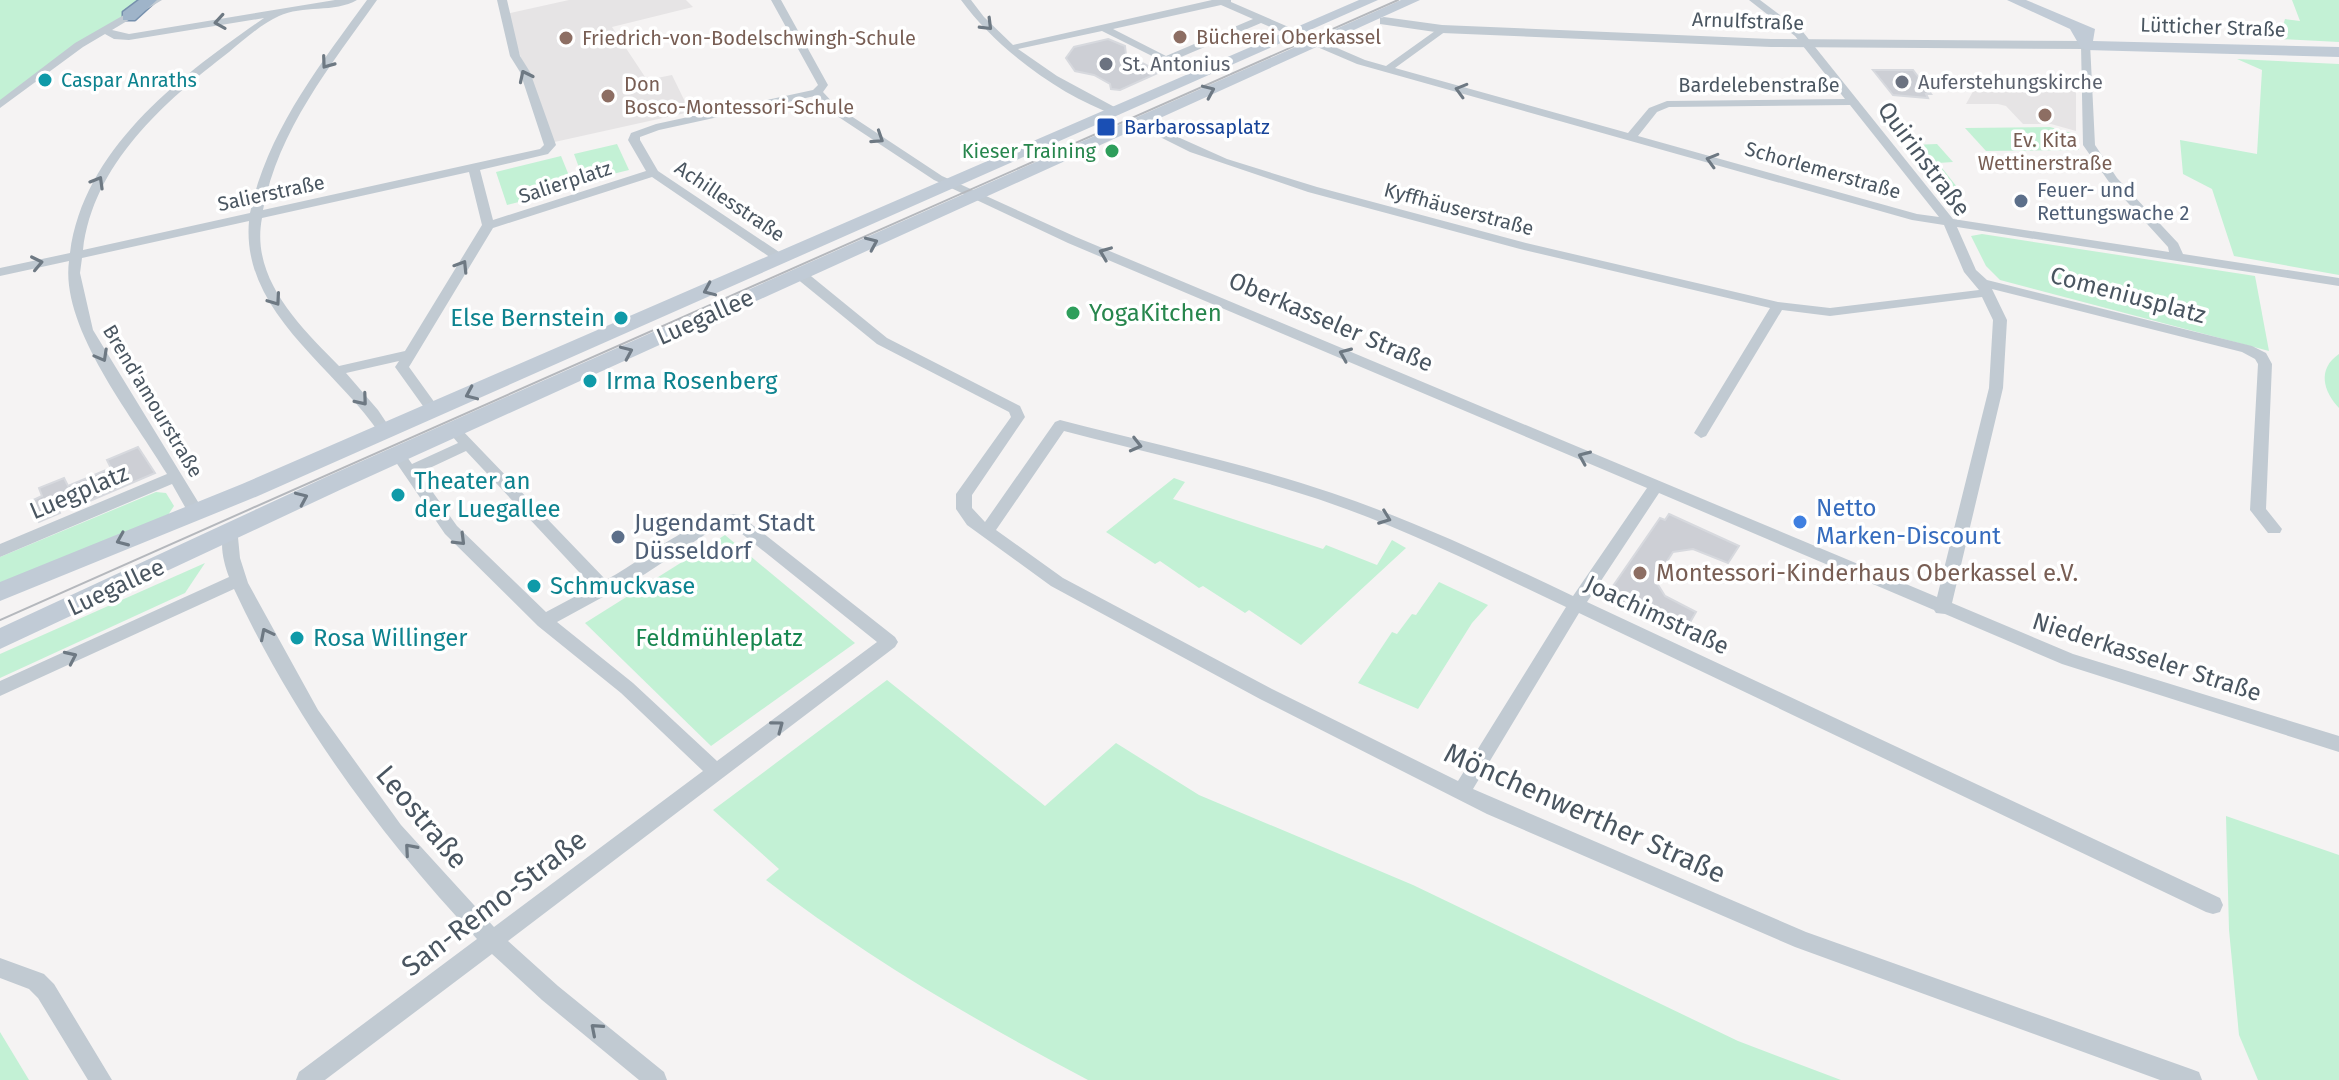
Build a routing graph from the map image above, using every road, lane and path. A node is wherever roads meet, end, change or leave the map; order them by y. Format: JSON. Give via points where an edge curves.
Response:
{"nodes":[{"id":1,"x":149,"y":0,"type":"edge"},
{"id":2,"x":157,"y":0,"type":"edge"},
{"id":3,"x":352,"y":0,"type":"edge"},
{"id":4,"x":372,"y":0,"type":"edge"},
{"id":5,"x":502,"y":0,"type":"edge"},
{"id":6,"x":776,"y":0,"type":"edge"},
{"id":7,"x":966,"y":0,"type":"edge"},
{"id":8,"x":1413,"y":0,"type":"edge"},
{"id":9,"x":1754,"y":0,"type":"edge"},
{"id":10,"x":2014,"y":0,"type":"edge"},
{"id":11,"x":1224,"y":1,"type":"edge"},
{"id":12,"x":1366,"y":1,"type":"edge"},
{"id":13,"x":1395,"y":8,"type":"junction"},
{"id":14,"x":278,"y":12,"type":"junction"},
{"id":15,"x":129,"y":16,"type":"junction"},
{"id":16,"x":1261,"y":19,"type":"junction"},
{"id":17,"x":1365,"y":21,"type":"junction"},
{"id":18,"x":1384,"y":21,"type":"joint"},
{"id":19,"x":1409,"y":25,"type":"junction"},
{"id":20,"x":1104,"y":28,"type":"junction"},
{"id":21,"x":1442,"y":29,"type":"junction"},
{"id":22,"x":2077,"y":29,"type":"junction"},
{"id":23,"x":105,"y":30,"type":"junction"},
{"id":24,"x":1307,"y":39,"type":"junction"},
{"id":25,"x":1807,"y":43,"type":"junction"},
{"id":26,"x":2139,"y":44,"type":"junction"},
{"id":27,"x":2086,"y":45,"type":"junction"},
{"id":28,"x":1011,"y":48,"type":"junction"},
{"id":29,"x":2339,"y":52,"type":"edge"},
{"id":30,"x":1165,"y":60,"type":"junction"},
{"id":31,"x":1388,"y":69,"type":"junction"},
{"id":32,"x":1198,"y":76,"type":"junction"},
{"id":33,"x":817,"y":92,"type":"junction"},
{"id":34,"x":1853,"y":102,"type":"junction"},
{"id":35,"x":0,"y":105,"type":"edge"},
{"id":36,"x":1116,"y":112,"type":"junction"},
{"id":37,"x":1138,"y":123,"type":"junction"},
{"id":38,"x":1631,"y":137,"type":"junction"},
{"id":39,"x":474,"y":169,"type":"junction"},
{"id":40,"x":653,"y":173,"type":"junction"},
{"id":41,"x":950,"y":184,"type":"junction"},
{"id":42,"x":979,"y":195,"type":"junction"},
{"id":43,"x":252,"y":217,"type":"junction"},
{"id":44,"x":1949,"y":222,"type":"junction"},
{"id":45,"x":488,"y":225,"type":"junction"},
{"id":46,"x":75,"y":255,"type":"junction"},
{"id":47,"x":2177,"y":257,"type":"junction"},
{"id":48,"x":781,"y":259,"type":"junction"},
{"id":49,"x":0,"y":272,"type":"edge"},
{"id":50,"x":801,"y":275,"type":"junction"},
{"id":51,"x":2339,"y":282,"type":"edge"},
{"id":52,"x":1984,"y":288,"type":"junction"},
{"id":53,"x":1778,"y":306,"type":"junction"},
{"id":54,"x":406,"y":355,"type":"junction"},
{"id":55,"x":337,"y":371,"type":"junction"},
{"id":56,"x":433,"y":410,"type":"junction"},
{"id":57,"x":385,"y":431,"type":"junction"},
{"id":58,"x":1701,"y":433,"type":"dead end"},
{"id":59,"x":460,"y":438,"type":"junction"},
{"id":60,"x":404,"y":463,"type":"junction"},
{"id":61,"x":176,"y":476,"type":"junction"},
{"id":62,"x":1655,"y":488,"type":"junction"},
{"id":63,"x":195,"y":510,"type":"junction"},
{"id":64,"x":2274,"y":529,"type":"dead end"},
{"id":65,"x":231,"y":531,"type":"junction"},
{"id":66,"x":987,"y":531,"type":"junction"},
{"id":67,"x":0,"y":551,"type":"edge"},
{"id":68,"x":238,"y":580,"type":"junction"},
{"id":69,"x":603,"y":587,"type":"junction"},
{"id":70,"x":0,"y":592,"type":"edge"},
{"id":71,"x":1575,"y":602,"type":"junction"},
{"id":72,"x":1942,"y":609,"type":"junction"},
{"id":73,"x":544,"y":621,"type":"junction"},
{"id":74,"x":0,"y":639,"type":"edge"},
{"id":75,"x":0,"y":689,"type":"edge"},
{"id":76,"x":2339,"y":744,"type":"edge"},
{"id":77,"x":716,"y":772,"type":"junction"},
{"id":78,"x":1462,"y":791,"type":"junction"},
{"id":79,"x":2213,"y":905,"type":"dead end"},
{"id":80,"x":492,"y":940,"type":"junction"},
{"id":81,"x":0,"y":968,"type":"edge"},
{"id":82,"x":101,"y":1080,"type":"edge"},
{"id":83,"x":307,"y":1080,"type":"edge"},
{"id":84,"x":656,"y":1080,"type":"edge"},
{"id":85,"x":2191,"y":1080,"type":"edge"}],
"edges":[{"from":1,"to":15,"type":"highway"},
{"from":2,"to":15,"type":"street"},
{"from":3,"to":14,"type":"street"},
{"from":4,"to":43,"type":"street","one_way":true,"via":[[295,113]]},
{"from":39,"to":5,"type":"street","name":"Salierstraße","one_way":true,"via":[[549,149],[515,56]]},
{"from":6,"to":33,"type":"street","via":[[823,85]]},
{"from":7,"to":28,"type":"street","one_way":true},
{"from":8,"to":13,"type":"main road","name":"Luegallee"},
{"from":9,"to":25,"type":"street","name":"Quirinstraße"},
{"from":10,"to":22,"type":"main road"},
{"from":11,"to":16,"type":"street","name":"Schorlemerstraße"},
{"from":11,"to":20,"type":"street"},
{"from":12,"to":24,"type":"main road","name":"Luegallee"},
{"from":13,"to":17,"type":"main road","name":"Luegallee"},
{"from":13,"to":19,"type":"street","via":[[1394,18]]},
{"from":14,"to":23,"type":"street","one_way":true,"via":[[129,37]]},
{"from":46,"to":14,"type":"street","name":"Brend'amourstraße","one_way":true,"via":[[82,213],[107,166],[194,72]]},
{"from":15,"to":23,"type":"street"},
{"from":16,"to":24,"type":"street","name":"Schorlemerstraße"},
{"from":16,"to":30,"type":"street"},
{"from":17,"to":18,"type":"main road"},
{"from":17,"to":24,"type":"main road","name":"Luegallee"},
{"from":18,"to":19,"type":"street","name":"Arnulfstraße"},
{"from":19,"to":21,"type":"street","name":"Arnulfstraße"},
{"from":20,"to":28,"type":"street"},
{"from":20,"to":30,"type":"street"},
{"from":21,"to":25,"type":"street","name":"Arnulfstraße"},
{"from":21,"to":31,"type":"street"},
{"from":22,"to":26,"type":"main road"},
{"from":22,"to":27,"type":"main road"},
{"from":23,"to":35,"type":"street"},
{"from":24,"to":31,"type":"street","name":"Schorlemerstraße"},
{"from":24,"to":32,"type":"main road","name":"Luegallee"},
{"from":37,"to":24,"type":"main road","name":"Luegallee","one_way":true},
{"from":25,"to":27,"type":"street","name":"Arnulfstraße"},
{"from":25,"to":34,"type":"street","name":"Quirinstraße"},
{"from":26,"to":27,"type":"main road","name":"Lütticher Straße"},
{"from":26,"to":29,"type":"main road","name":"Lütticher Straße"},
{"from":27,"to":47,"type":"street","via":[[2089,145],[2113,180],[2174,246]]},
{"from":28,"to":36,"type":"street"},
{"from":30,"to":32,"type":"street"},
{"from":38,"to":31,"type":"street","name":"Schorlemerstraße","one_way":true},
{"from":32,"to":36,"type":"main road","name":"Luegallee"},
{"from":33,"to":40,"type":"street","name":"Achillesstraße","via":[[635,135]]},
{"from":33,"to":41,"type":"street","name":"Oberkasseler Straße","one_way":true,"via":[[832,108]]},
{"from":34,"to":38,"type":"street","name":"Bardelebenstraße","via":[[1667,104],[1653,110]]},
{"from":34,"to":44,"type":"street","name":"Quirinstraße"},
{"from":36,"to":41,"type":"main road","name":"Luegallee"},
{"from":37,"to":42,"type":"main road","name":"Luegallee"},
{"from":37,"to":53,"type":"street","name":"Kyffhäuserstraße","via":[[1209,155],[1330,194],[1518,246]]},
{"from":44,"to":38,"type":"street","name":"Schorlemerstraße","one_way":true},
{"from":39,"to":43,"type":"street","name":"Salierstraße"},
{"from":39,"to":45,"type":"street"},
{"from":40,"to":45,"type":"street","name":"Salierplatz"},
{"from":40,"to":48,"type":"street","name":"Achillesstraße"},
{"from":41,"to":42,"type":"street","name":"Oberkasseler Straße"},
{"from":41,"to":48,"type":"main road","name":"Luegallee"},
{"from":50,"to":42,"type":"main road","name":"Luegallee","one_way":true},
{"from":62,"to":42,"type":"street","name":"Oberkasseler Straße","one_way":true,"via":[[1072,240]]},
{"from":43,"to":46,"type":"street","name":"Salierstraße"},
{"from":43,"to":55,"type":"street","one_way":true,"via":[[256,258],[266,288]]},
{"from":44,"to":47,"type":"street","name":"Schorlemerstraße"},
{"from":44,"to":52,"type":"street","name":"Quirinstraße","via":[[1970,272]]},
{"from":54,"to":45,"type":"street","one_way":true},
{"from":49,"to":46,"type":"street","name":"Salierstraße","one_way":true},
{"from":46,"to":61,"type":"street","name":"Brend'amourstraße","one_way":true,"via":[[83,321]]},
{"from":47,"to":51,"type":"street","name":"Schorlemerstraße"},
{"from":48,"to":56,"type":"main road","name":"Luegallee","one_way":true},
{"from":59,"to":50,"type":"main road","name":"Luegallee","one_way":true},
{"from":50,"to":66,"type":"street","name":"Mönchenwerther Straße","via":[[882,341],[1015,409],[1018,417],[962,502],[973,521]]},
{"from":52,"to":53,"type":"street","name":"Kyffhäuserstraße","via":[[1830,312]]},
{"from":52,"to":64,"type":"street","name":"Comeniusplatz","via":[[2093,309],[2261,356],[2265,364],[2258,510]]},
{"from":52,"to":72,"type":"street","name":"Quirinstraße","via":[[2000,320],[1996,388]]},
{"from":53,"to":58,"type":"street"},
{"from":54,"to":55,"type":"street"},
{"from":54,"to":56,"type":"street","via":[[403,372]]},
{"from":55,"to":57,"type":"street","one_way":true},
{"from":56,"to":57,"type":"main road","name":"Luegallee"},
{"from":57,"to":63,"type":"main road","name":"Luegallee"},
{"from":59,"to":60,"type":"main road","name":"Luegallee"},
{"from":59,"to":69,"type":"street"},
{"from":65,"to":60,"type":"main road","name":"Luegallee","one_way":true},
{"from":60,"to":73,"type":"street","one_way":true,"via":[[451,530]]},
{"from":61,"to":63,"type":"street","name":"Brend'amourstraße"},
{"from":61,"to":67,"type":"street","name":"Luegplatz"},
{"from":62,"to":71,"type":"street"},
{"from":62,"to":72,"type":"street","name":"Oberkasseler Straße"},
{"from":63,"to":70,"type":"main road","name":"Luegallee","one_way":true},
{"from":65,"to":68,"type":"street","name":"Leostraße","via":[[228,549]]},
{"from":65,"to":74,"type":"main road","name":"Luegallee"},
{"from":66,"to":71,"type":"street","name":"Joachimstraße","one_way":true,"via":[[1060,425],[1325,496],[1482,557]]},
{"from":66,"to":78,"type":"street","name":"Mönchenwerther Straße","via":[[1057,582]]},
{"from":75,"to":68,"type":"street","one_way":true},
{"from":80,"to":68,"type":"street","name":"Leostraße","one_way":true,"via":[[407,847],[337,759]]},
{"from":69,"to":73,"type":"street"},
{"from":77,"to":69,"type":"street","one_way":true,"via":[[889,642],[734,519],[711,523]]},
{"from":71,"to":78,"type":"street"},
{"from":71,"to":79,"type":"street","name":"Joachimstraße"},
{"from":72,"to":76,"type":"street","name":"Niederkasseler Straße","via":[[2068,659]]},
{"from":73,"to":77,"type":"street","via":[[627,688]]},
{"from":77,"to":80,"type":"street","name":"San-Remo-Straße"},
{"from":78,"to":85,"type":"street","name":"Mönchenwerther Straße","via":[[1802,940]]},
{"from":80,"to":83,"type":"street","name":"San-Remo-Straße"},
{"from":84,"to":80,"type":"street","name":"Leostraße","one_way":true},
{"from":81,"to":82,"type":"street","via":[[36,981],[46,991]]}]}
